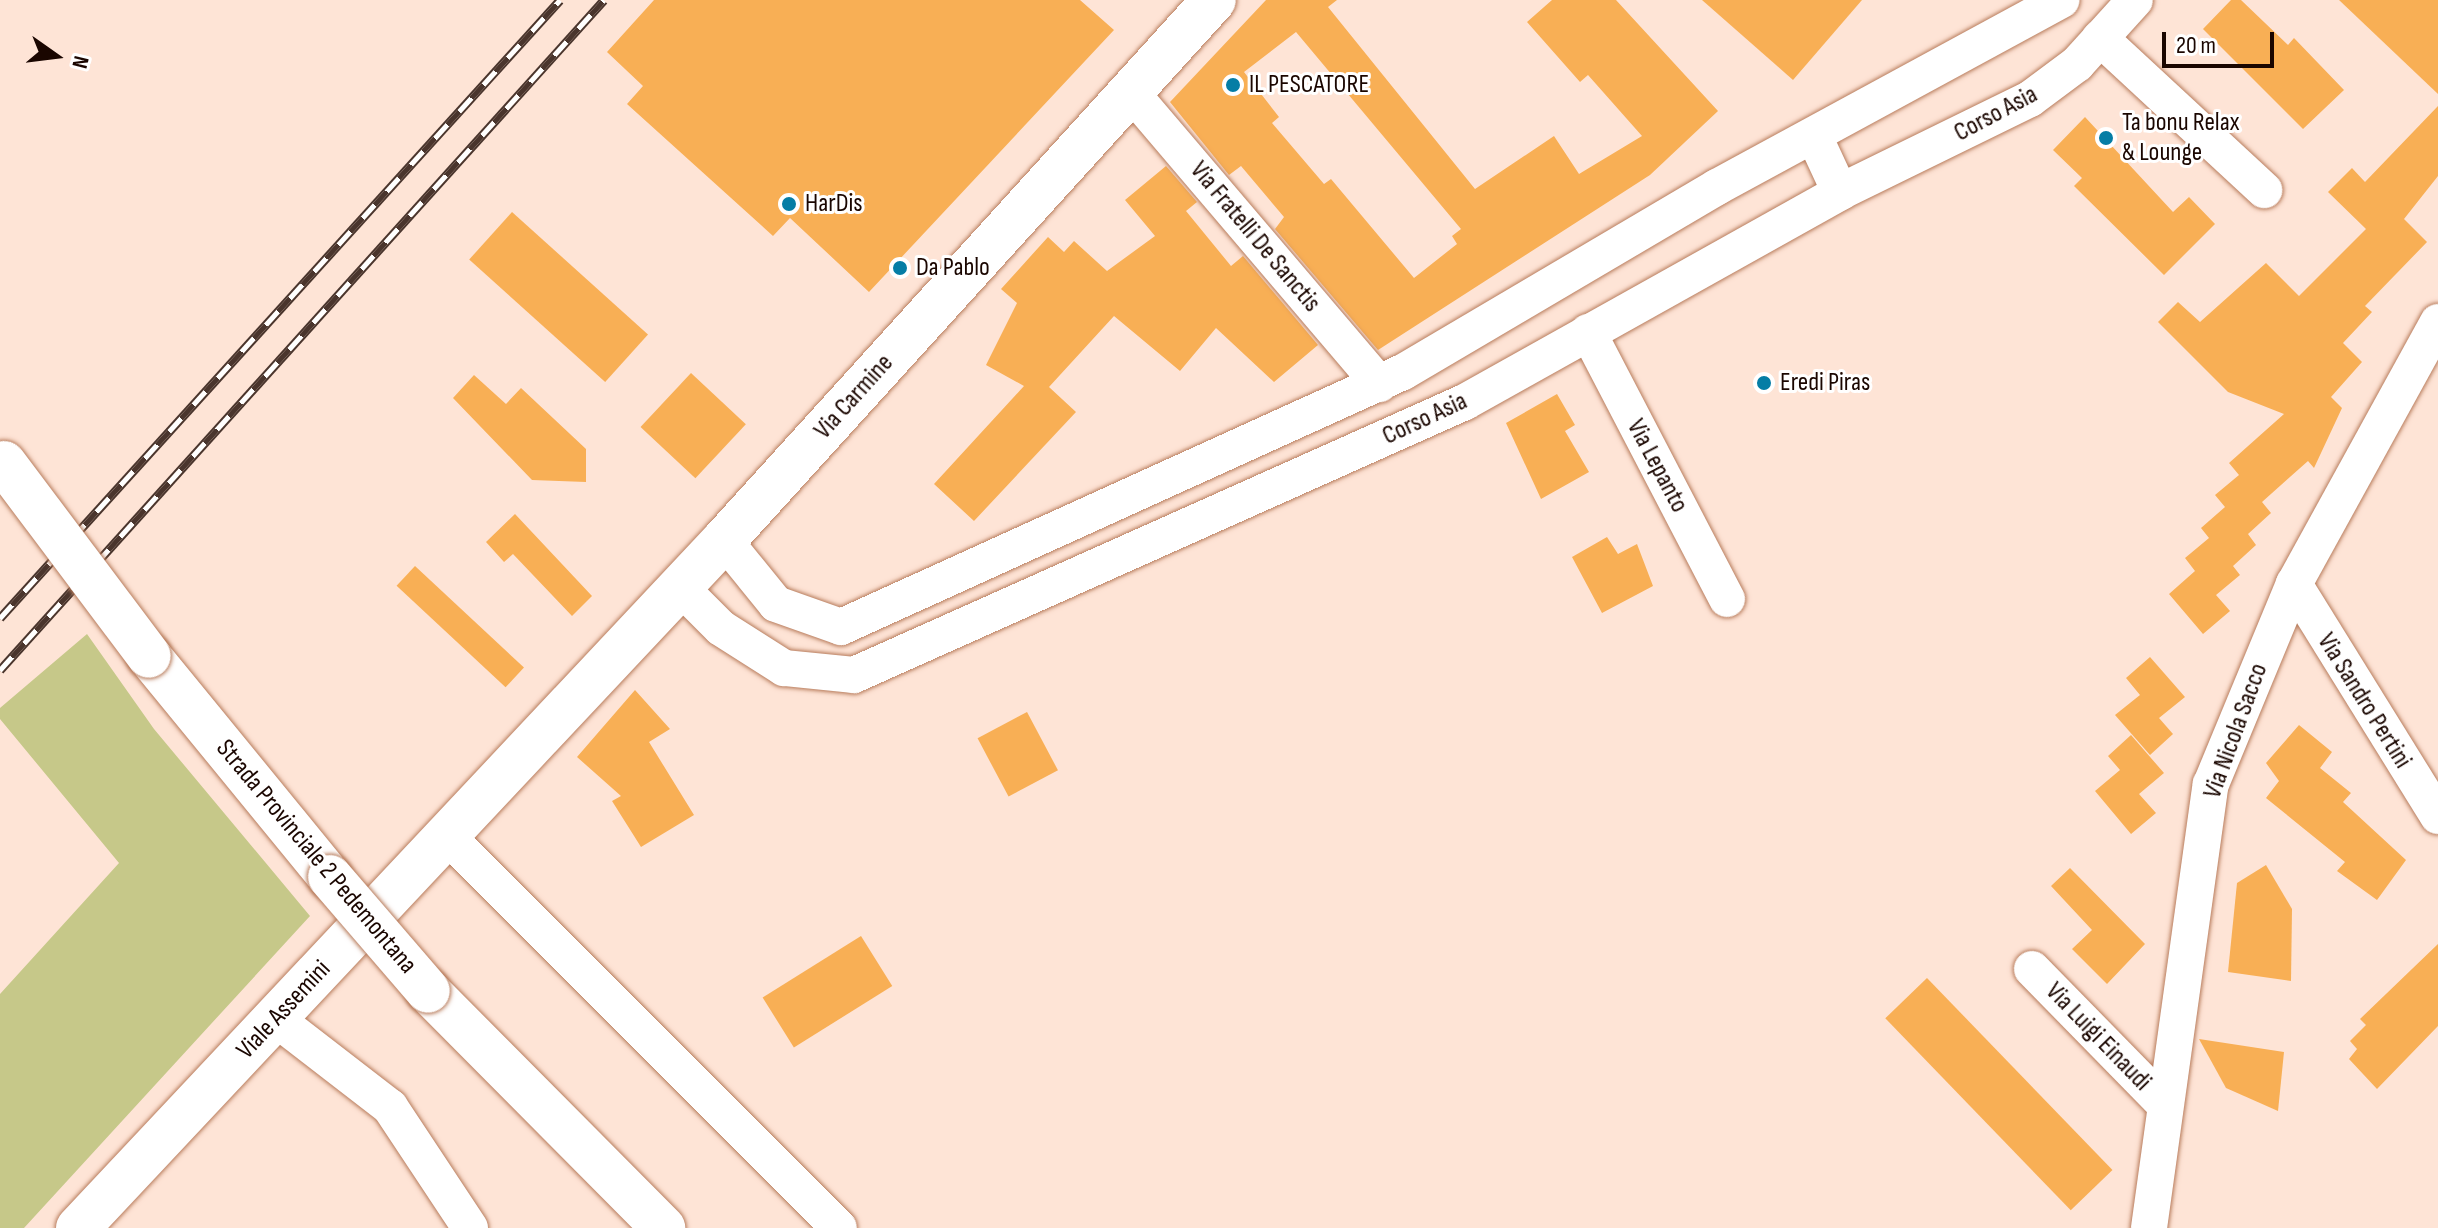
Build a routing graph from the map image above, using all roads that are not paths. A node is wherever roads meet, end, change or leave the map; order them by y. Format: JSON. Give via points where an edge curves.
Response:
{"nodes":[{"id":1,"x":1214,"y":0,"type":"edge"},
{"id":2,"x":2062,"y":0,"type":"edge"},
{"id":3,"x":2135,"y":0,"type":"edge"},
{"id":4,"x":2100,"y":38,"type":"junction"},
{"id":5,"x":1130,"y":91,"type":"junction"},
{"id":6,"x":1814,"y":136,"type":"junction"},
{"id":7,"x":2264,"y":190,"type":"dead end"},
{"id":8,"x":1840,"y":192,"type":"junction"},
{"id":9,"x":2438,"y":322,"type":"edge"},
{"id":10,"x":1588,"y":332,"type":"junction"},
{"id":11,"x":1379,"y":384,"type":"junction"},
{"id":12,"x":2,"y":460,"type":"edge"},
{"id":13,"x":724,"y":540,"type":"junction"},
{"id":14,"x":2294,"y":584,"type":"junction"},
{"id":15,"x":679,"y":586,"type":"junction"},
{"id":16,"x":1727,"y":599,"type":"dead end"},
{"id":17,"x":490,"y":792,"type":"joint"},
{"id":18,"x":2438,"y":816,"type":"edge"},
{"id":19,"x":447,"y":836,"type":"junction"},
{"id":20,"x":2032,"y":969,"type":"dead end"},
{"id":21,"x":276,"y":1019,"type":"junction"},
{"id":22,"x":2165,"y":1105,"type":"junction"},
{"id":23,"x":78,"y":1228,"type":"edge"},
{"id":24,"x":470,"y":1228,"type":"edge"},
{"id":25,"x":663,"y":1228,"type":"edge"},
{"id":26,"x":839,"y":1228,"type":"edge"},
{"id":27,"x":2149,"y":1228,"type":"edge"}],
"edges":[{"from":1,"to":5,"type":"main road","name":"Via Carmine"},
{"from":2,"to":6,"type":"street","name":"Corso Asia"},
{"from":3,"to":4,"type":"street","name":"Corso Asia"},
{"from":4,"to":7,"type":"street"},
{"from":4,"to":8,"type":"street","name":"Corso Asia","via":[[2030,99]]},
{"from":5,"to":11,"type":"street","name":"Via Fratelli De Sanctis"},
{"from":5,"to":13,"type":"main road","name":"Via Carmine"},
{"from":6,"to":8,"type":"street"},
{"from":6,"to":11,"type":"street","name":"Corso Asia"},
{"from":8,"to":10,"type":"street","name":"Corso Asia"},
{"from":9,"to":14,"type":"street","name":"Via Nicola Sacco"},
{"from":10,"to":15,"type":"street","name":"Corso Asia","via":[[1465,402],[854,675],[784,668],[721,628]]},
{"from":10,"to":16,"type":"street","name":"Via Lepanto"},
{"from":11,"to":13,"type":"street","name":"Corso Asia","via":[[841,627],[776,604]]},
{"from":12,"to":25,"type":"main road","name":"Strada Provinciale 2 Pedemontana","bridge":true,"via":[[149,656],[428,991]]},
{"from":13,"to":15,"type":"main road","name":"Via Carmine"},
{"from":14,"to":18,"type":"street","name":"Via Sandro Pertini"},
{"from":14,"to":22,"type":"street","name":"Via Nicola Sacco","via":[[2211,784]]},
{"from":15,"to":17,"type":"main road","name":"Via Carmine"},
{"from":17,"to":19,"type":"main road","name":"Viale Assemini"},
{"from":19,"to":21,"type":"main road","name":"Viale Assemini"},
{"from":19,"to":26,"type":"street"},
{"from":20,"to":22,"type":"street","name":"Via Luigi Einaudi"},
{"from":21,"to":23,"type":"main road","name":"Viale Assemini"},
{"from":21,"to":24,"type":"street","via":[[390,1107]]},
{"from":22,"to":27,"type":"street","name":"Via Nicola Sacco"}]}
